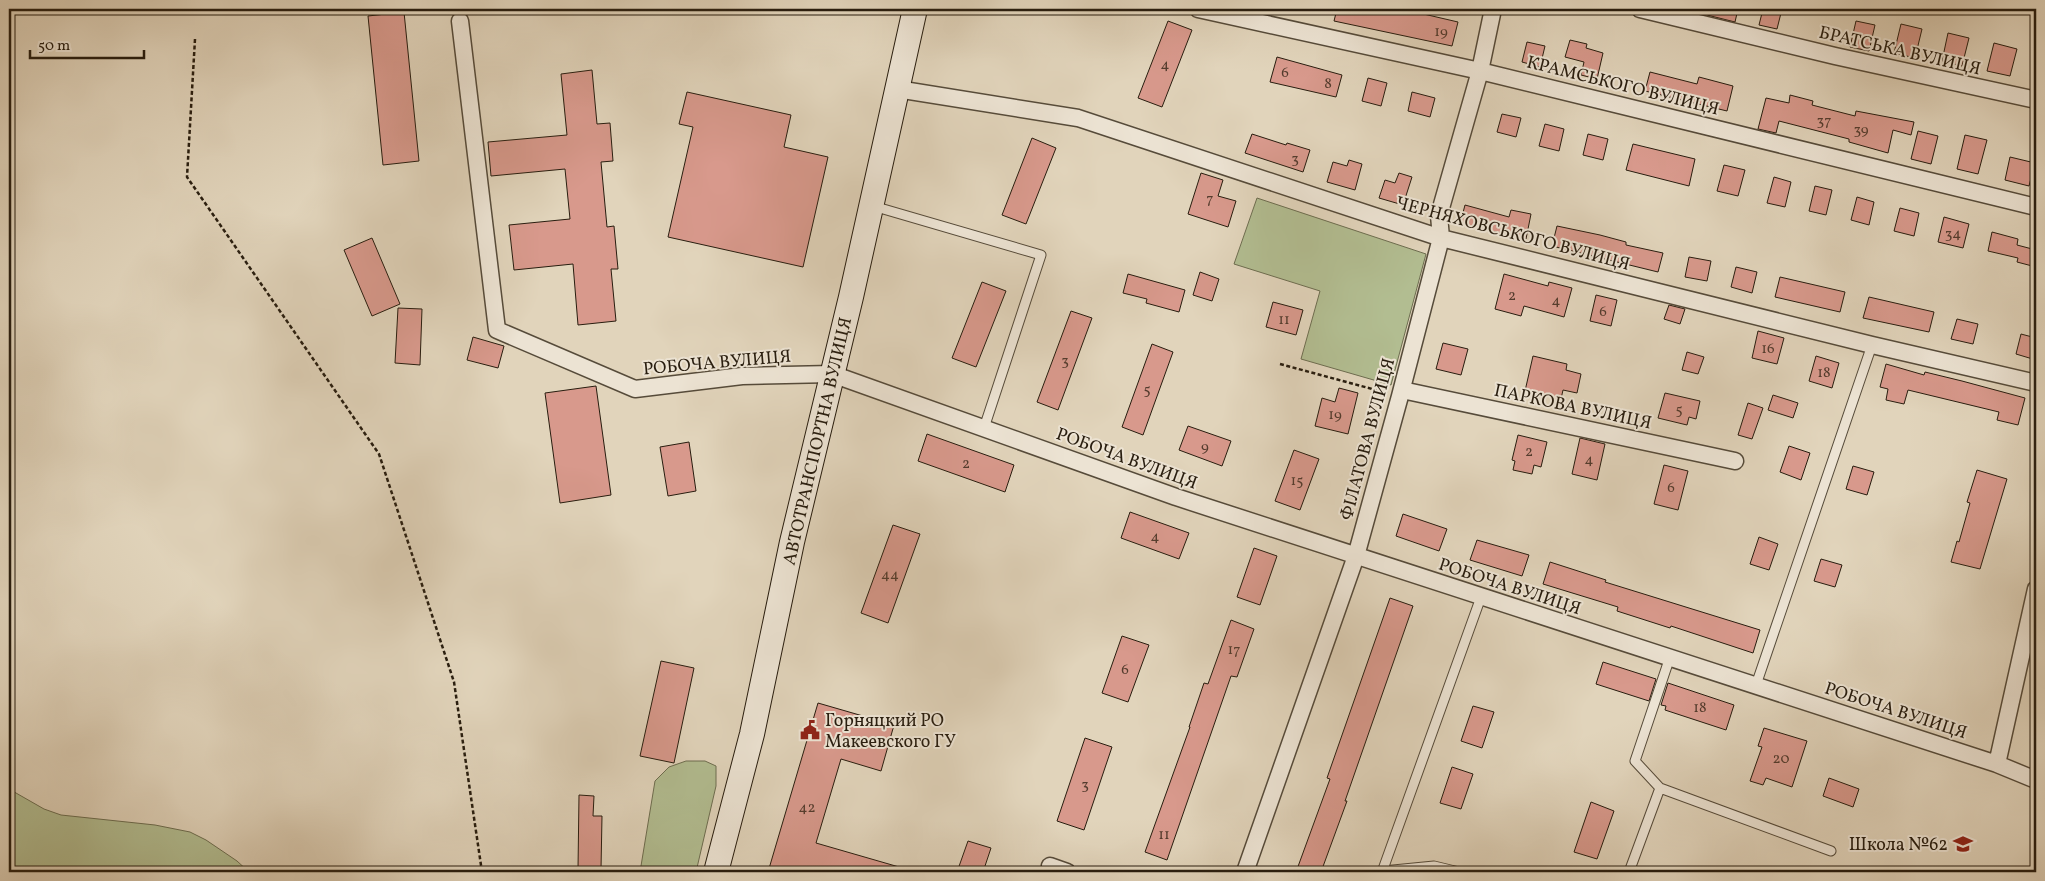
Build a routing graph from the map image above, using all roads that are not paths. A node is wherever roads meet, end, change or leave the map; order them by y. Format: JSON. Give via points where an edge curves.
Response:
{"nodes":[{"id":1,"x":915,"y":9,"type":"edge"},
{"id":2,"x":1198,"y":9,"type":"edge"},
{"id":3,"x":1493,"y":9,"type":"edge"},
{"id":4,"x":1640,"y":9,"type":"edge"},
{"id":5,"x":460,"y":21,"type":"dead end"},
{"id":6,"x":1480,"y":71,"type":"junction"},
{"id":7,"x":897,"y":89,"type":"junction"},
{"id":8,"x":2036,"y":100,"type":"edge"},
{"id":9,"x":871,"y":205,"type":"junction"},
{"id":10,"x":2036,"y":207,"type":"edge"},
{"id":11,"x":1441,"y":238,"type":"junction"},
{"id":12,"x":1872,"y":345,"type":"junction"},
{"id":13,"x":832,"y":374,"type":"junction"},
{"id":14,"x":2036,"y":383,"type":"edge"},
{"id":15,"x":1401,"y":393,"type":"junction"},
{"id":16,"x":984,"y":428,"type":"junction"},
{"id":17,"x":1736,"y":461,"type":"dead end"},
{"id":18,"x":1356,"y":556,"type":"junction"},
{"id":19,"x":2036,"y":589,"type":"edge"},
{"id":20,"x":1481,"y":597,"type":"junction"},
{"id":21,"x":1670,"y":657,"type":"junction"},
{"id":22,"x":1756,"y":685,"type":"junction"},
{"id":23,"x":1997,"y":764,"type":"junction"},
{"id":24,"x":2036,"y":780,"type":"edge"},
{"id":25,"x":1660,"y":788,"type":"junction"},
{"id":26,"x":1831,"y":850,"type":"dead end"},
{"id":27,"x":1050,"y":866,"type":"dead end"},
{"id":28,"x":1382,"y":871,"type":"edge"},
{"id":29,"x":716,"y":872,"type":"edge"},
{"id":30,"x":1067,"y":872,"type":"edge"},
{"id":31,"x":1245,"y":872,"type":"edge"},
{"id":32,"x":1459,"y":872,"type":"edge"},
{"id":33,"x":1629,"y":872,"type":"edge"}],
"edges":[{"from":1,"to":7,"type":"main road","name":"АВТОТРАНСПОРТНА ВУЛИЦЯ"},
{"from":2,"to":6,"type":"street","name":"КРАМСЬКОГО ВУЛИЦЯ"},
{"from":3,"to":6,"type":"street","name":"ФІЛАТОВА ВУЛИЦЯ"},
{"from":4,"to":8,"type":"street","name":"БРАТСЬКА ВУЛИЦЯ"},
{"from":5,"to":13,"type":"street","name":"РОБОЧА ВУЛИЦЯ","via":[[497,330],[635,389],[742,376]]},
{"from":6,"to":10,"type":"street","name":"КРАМСЬКОГО ВУЛИЦЯ"},
{"from":6,"to":11,"type":"street","name":"ФІЛАТОВА ВУЛИЦЯ","via":[[1439,215]]},
{"from":7,"to":9,"type":"main road","name":"АВТОТРАНСПОРТНА ВУЛИЦЯ"},
{"from":7,"to":11,"type":"street","name":"ЧЕРНЯХОВСЬКОГО ВУЛИЦЯ","via":[[1078,118]]},
{"from":9,"to":13,"type":"main road","name":"АВТОТРАНСПОРТНА ВУЛИЦЯ"},
{"from":9,"to":16,"type":"lane","via":[[1041,255]]},
{"from":11,"to":12,"type":"street","name":"ЧЕРНЯХОВСЬКОГО ВУЛИЦЯ"},
{"from":11,"to":15,"type":"street","name":"ФІЛАТОВА ВУЛИЦЯ"},
{"from":12,"to":14,"type":"street","name":"ЧЕРНЯХОВСЬКОГО ВУЛИЦЯ"},
{"from":12,"to":22,"type":"lane"},
{"from":13,"to":16,"type":"street","name":"РОБОЧА ВУЛИЦЯ"},
{"from":13,"to":29,"type":"main road","name":"АВТОТРАНСПОРТНА ВУЛИЦЯ","via":[[792,542],[752,734]]},
{"from":15,"to":17,"type":"street","name":"ПАРКОВА ВУЛИЦЯ"},
{"from":15,"to":18,"type":"street","name":"ФІЛАТОВА ВУЛИЦЯ"},
{"from":16,"to":18,"type":"street","name":"РОБОЧА ВУЛИЦЯ","via":[[1176,497]]},
{"from":18,"to":20,"type":"street","name":"РОБОЧА ВУЛИЦЯ"},
{"from":18,"to":31,"type":"street","name":"ФІЛАТОВА ВУЛИЦЯ"},
{"from":19,"to":23,"type":"street"},
{"from":20,"to":21,"type":"street","name":"РОБОЧА ВУЛИЦЯ"},
{"from":20,"to":28,"type":"lane"},
{"from":21,"to":22,"type":"street","name":"РОБОЧА ВУЛИЦЯ"},
{"from":21,"to":25,"type":"lane","via":[[1635,761]]},
{"from":22,"to":23,"type":"street","name":"РОБОЧА ВУЛИЦЯ"},
{"from":23,"to":24,"type":"street","name":"РОБОЧА ВУЛИЦЯ"},
{"from":25,"to":26,"type":"lane"},
{"from":25,"to":33,"type":"lane"},
{"from":27,"to":30,"type":"street"},
{"from":28,"to":32,"type":"lane","via":[[1434,866]]}]}
